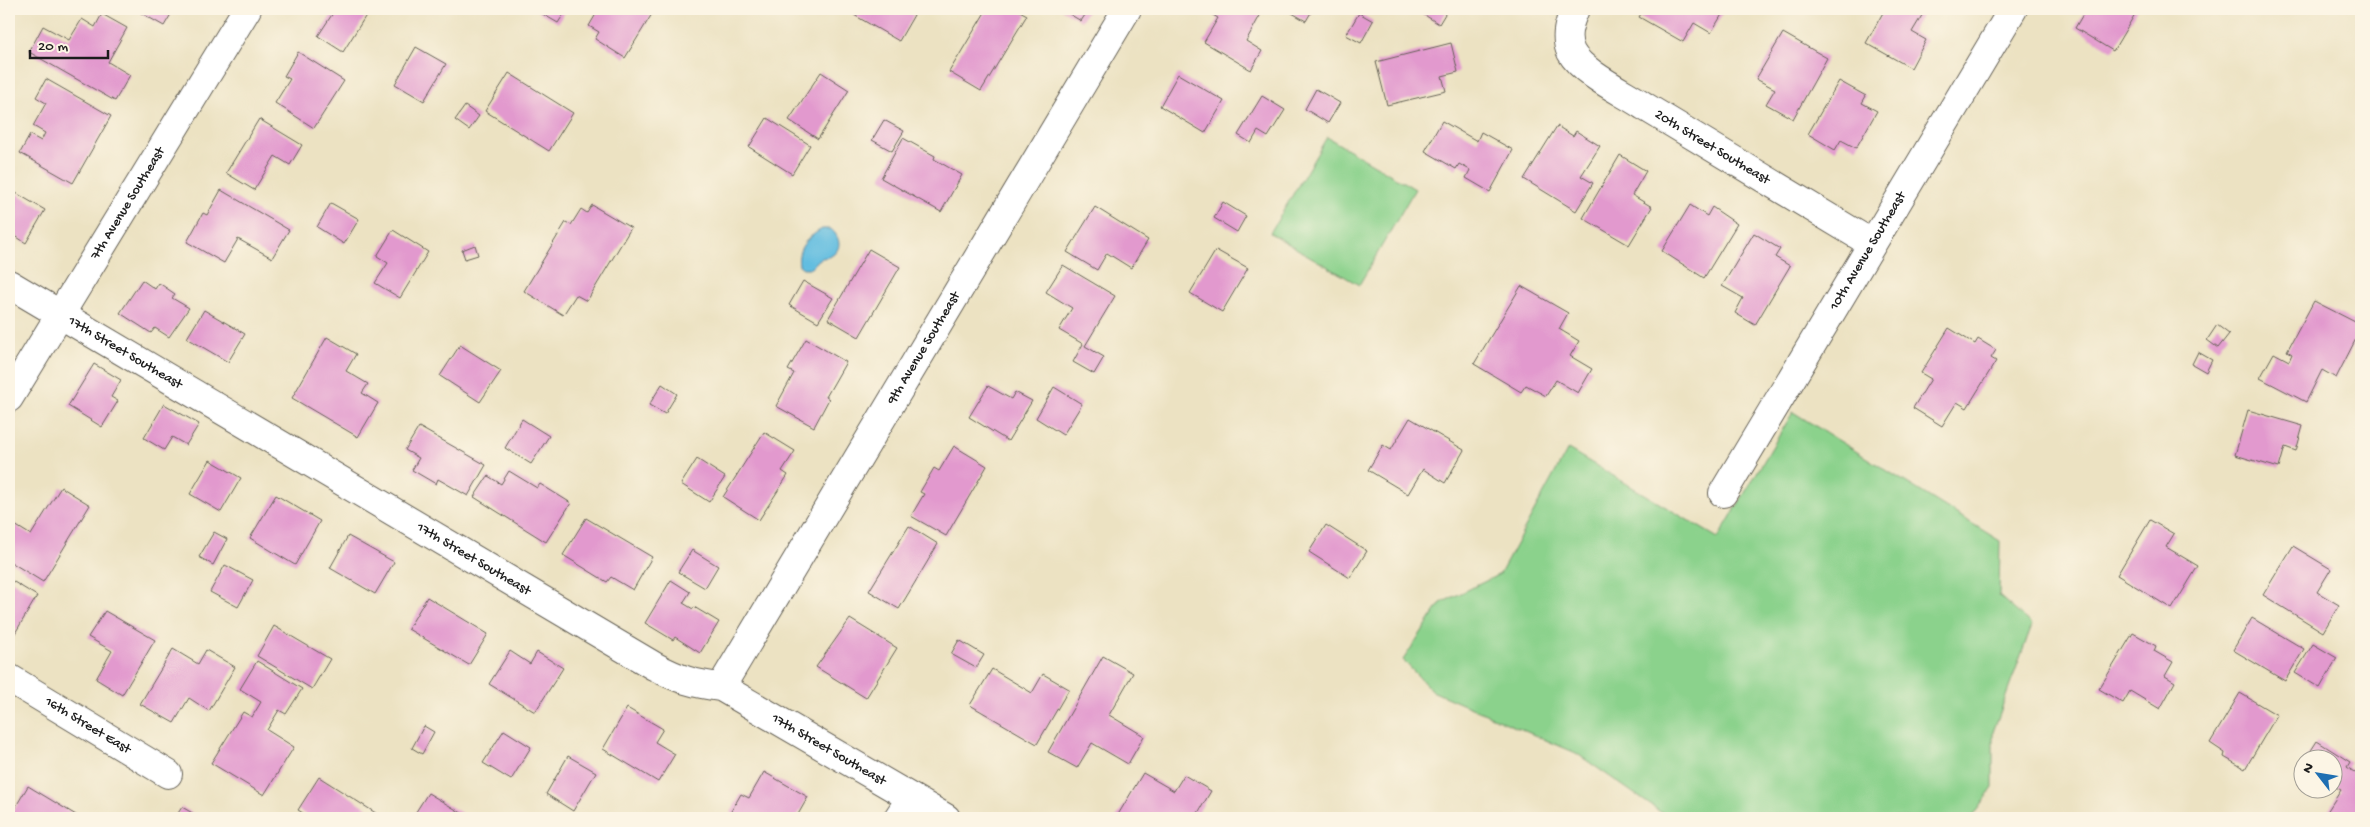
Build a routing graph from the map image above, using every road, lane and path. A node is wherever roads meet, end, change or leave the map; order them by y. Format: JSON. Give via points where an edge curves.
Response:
{"nodes":[{"id":1,"x":247,"y":9,"type":"edge"},
{"id":2,"x":1127,"y":9,"type":"edge"},
{"id":3,"x":1576,"y":9,"type":"edge"},
{"id":4,"x":2013,"y":9,"type":"edge"},
{"id":5,"x":1871,"y":242,"type":"junction"},
{"id":6,"x":9,"y":284,"type":"edge"},
{"id":7,"x":60,"y":314,"type":"junction"},
{"id":8,"x":9,"y":398,"type":"edge"},
{"id":9,"x":1723,"y":493,"type":"dead end"},
{"id":10,"x":9,"y":678,"type":"edge"},
{"id":11,"x":721,"y":687,"type":"junction"},
{"id":12,"x":168,"y":774,"type":"dead end"},
{"id":13,"x":905,"y":808,"type":"edge"},
{"id":14,"x":946,"y":818,"type":"edge"}],
"edges":[{"from":1,"to":7,"type":"street","name":"7th Avenue Southeast"},
{"from":2,"to":11,"type":"street","name":"9th Avenue Southeast"},
{"from":3,"to":5,"type":"street","name":"20th Street Southeast","via":[[1567,38],[1572,53],[1599,77]]},
{"from":4,"to":5,"type":"street","name":"10th Avenue Southeast"},
{"from":5,"to":9,"type":"street","name":"10th Avenue Southeast"},
{"from":6,"to":7,"type":"street","name":"17th Street Southeast"},
{"from":7,"to":8,"type":"street","name":"7th Avenue Southeast"},
{"from":7,"to":11,"type":"street","name":"17th Street Southeast","via":[[654,666],[696,685]]},
{"from":10,"to":12,"type":"street","name":"16th Street East"},
{"from":11,"to":13,"type":"street","name":"17th Street Southeast"},
{"from":13,"to":14,"type":"street","name":"17th Street Southeast"}]}
